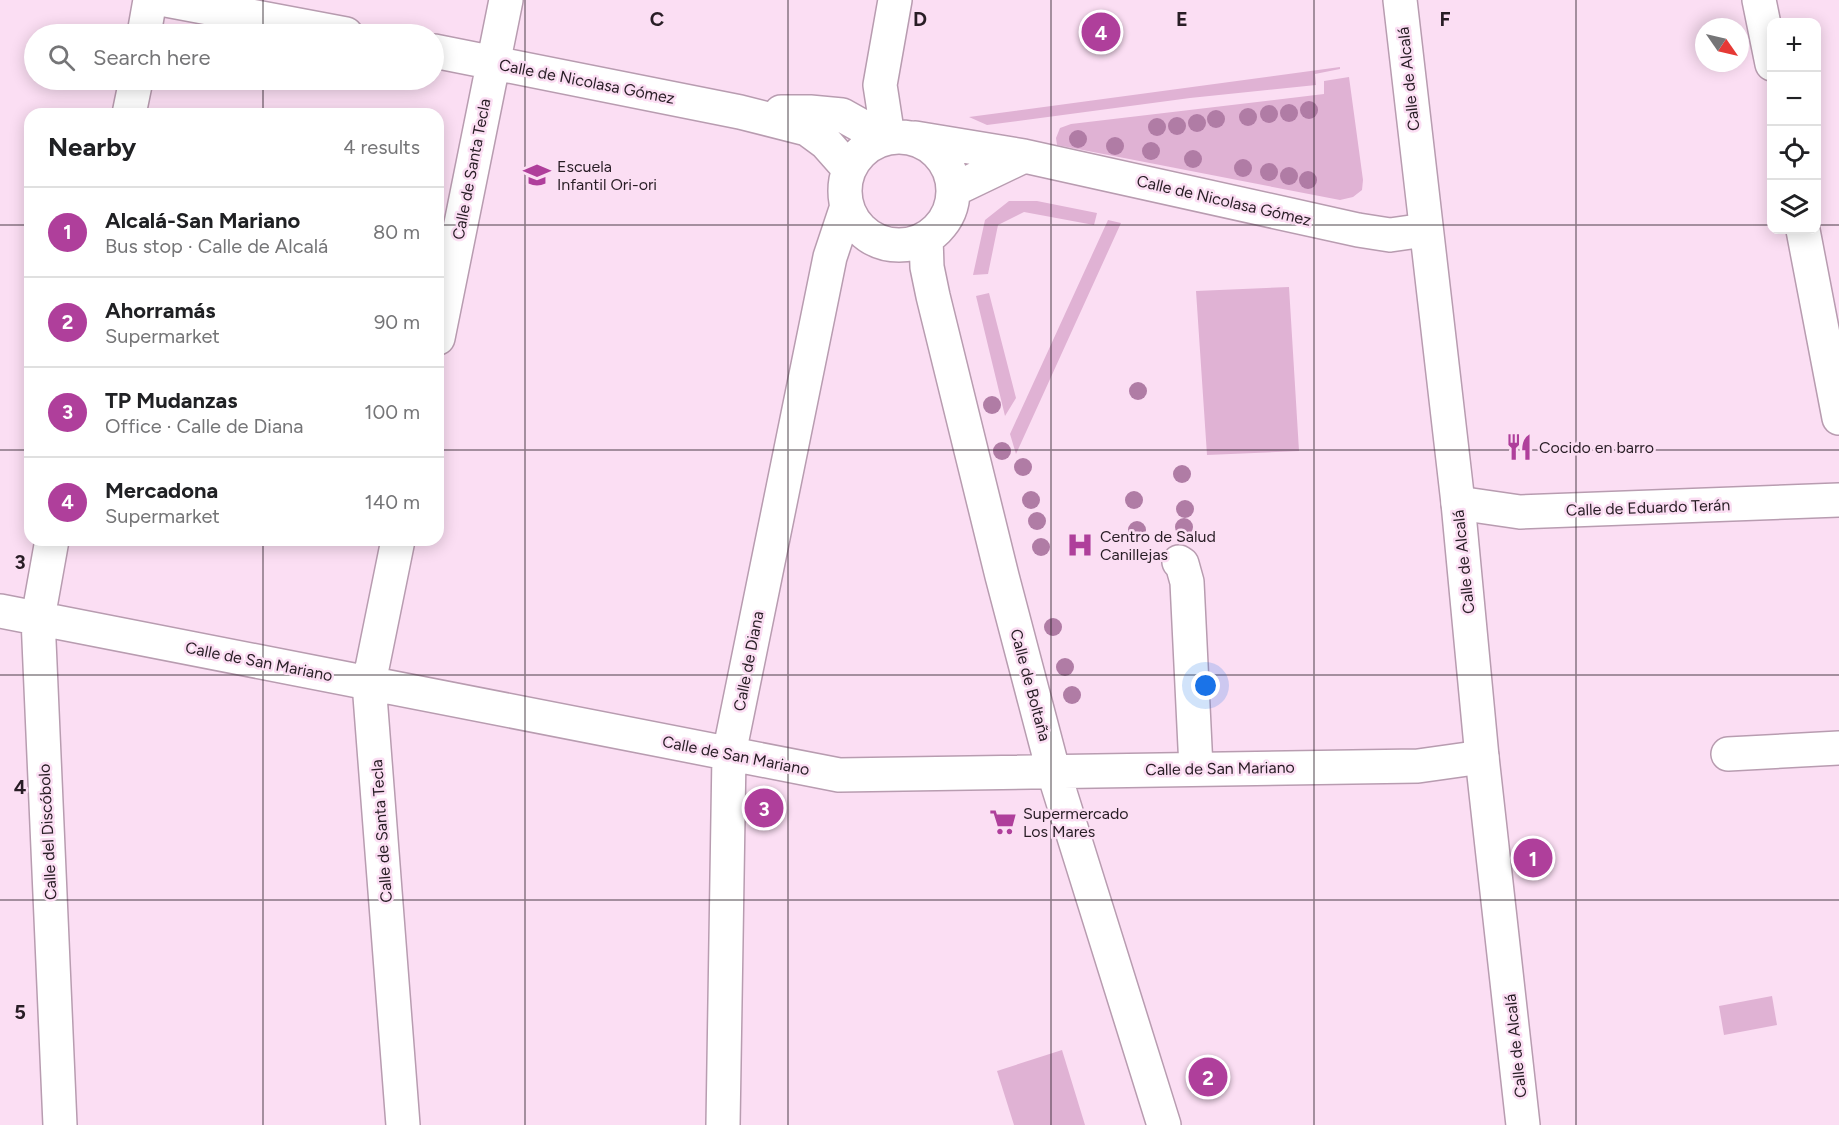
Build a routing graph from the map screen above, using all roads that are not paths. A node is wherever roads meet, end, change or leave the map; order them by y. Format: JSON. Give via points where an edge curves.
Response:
{"nodes":[{"id":1,"x":150,"y":0,"type":"edge"},
{"id":2,"x":166,"y":0,"type":"edge"},
{"id":3,"x":506,"y":0,"type":"edge"},
{"id":4,"x":895,"y":0,"type":"edge"},
{"id":5,"x":1400,"y":0,"type":"edge"},
{"id":6,"x":1759,"y":0,"type":"edge"},
{"id":7,"x":146,"y":24,"type":"edge"},
{"id":8,"x":293,"y":24,"type":"edge"},
{"id":9,"x":1767,"y":39,"type":"edge"},
{"id":10,"x":444,"y":53,"type":"edge"},
{"id":11,"x":493,"y":63,"type":"junction"},
{"id":12,"x":134,"y":90,"type":"edge"},
{"id":13,"x":130,"y":108,"type":"edge"},
{"id":14,"x":740,"y":112,"type":"junction"},
{"id":15,"x":895,"y":138,"type":"junction"},
{"id":16,"x":1024,"y":156,"type":"junction"},
{"id":17,"x":849,"y":169,"type":"junction"},
{"id":18,"x":953,"y":190,"type":"junction"},
{"id":19,"x":847,"y":206,"type":"junction"},
{"id":20,"x":1425,"y":230,"type":"junction"},
{"id":21,"x":1804,"y":234,"type":"edge"},
{"id":22,"x":926,"y":238,"type":"junction"},
{"id":23,"x":444,"y":308,"type":"edge"},
{"id":24,"x":1839,"y":418,"type":"edge"},
{"id":25,"x":1839,"y":500,"type":"edge"},
{"id":26,"x":1458,"y":503,"type":"junction"},
{"id":27,"x":51,"y":546,"type":"edge"},
{"id":28,"x":397,"y":546,"type":"edge"},
{"id":29,"x":1179,"y":562,"type":"dead end"},
{"id":30,"x":0,"y":611,"type":"edge"},
{"id":31,"x":38,"y":618,"type":"junction"},
{"id":32,"x":369,"y":683,"type":"junction"},
{"id":33,"x":1839,"y":748,"type":"edge"},
{"id":34,"x":729,"y":754,"type":"junction"},
{"id":35,"x":1728,"y":754,"type":"dead end"},
{"id":36,"x":1482,"y":757,"type":"junction"},
{"id":37,"x":1196,"y":768,"type":"junction"},
{"id":38,"x":1053,"y":770,"type":"junction"},
{"id":39,"x":60,"y":1125,"type":"edge"},
{"id":40,"x":404,"y":1125,"type":"edge"},
{"id":41,"x":723,"y":1125,"type":"edge"},
{"id":42,"x":1164,"y":1125,"type":"edge"},
{"id":43,"x":1523,"y":1125,"type":"edge"}],
"edges":[{"from":1,"to":7,"type":"street"},
{"from":2,"to":8,"type":"street"},
{"from":3,"to":11,"type":"street","name":"Calle de Santa Tecla"},
{"from":4,"to":15,"type":"street","via":[[880,85]]},
{"from":5,"to":20,"type":"street","name":"Calle de Alcalá"},
{"from":6,"to":9,"type":"street"},
{"from":10,"to":11,"type":"street","name":"Calle de Nicolasa Gómez"},
{"from":11,"to":14,"type":"street","name":"Calle de Nicolasa Gómez"},
{"from":11,"to":23,"type":"street","name":"Calle de Santa Tecla"},
{"from":12,"to":13,"type":"street"},
{"from":14,"to":15,"type":"street","name":"Calle de Nicolasa Gómez","via":[[842,115]]},
{"from":14,"to":17,"type":"street","name":"Calle de Nicolasa Gómez","via":[[807,129]]},
{"from":15,"to":16,"type":"street","name":"Calle de Nicolasa Gómez"},
{"from":15,"to":17,"type":"street","via":[[869,145]]},
{"from":15,"to":18,"type":"street","via":[[930,146],[943,158]]},
{"from":16,"to":18,"type":"street"},
{"from":16,"to":20,"type":"street","name":"Calle de Nicolasa Gómez","via":[[1358,230],[1390,235]]},
{"from":17,"to":19,"type":"street"},
{"from":18,"to":22,"type":"street","via":[[946,218]]},
{"from":19,"to":22,"type":"street","via":[[861,230],[885,243],[899,245]]},
{"from":19,"to":34,"type":"street","name":"Calle de Diana","via":[[830,257]]},
{"from":20,"to":26,"type":"street","name":"Calle de Alcalá"},
{"from":21,"to":24,"type":"street"},
{"from":22,"to":38,"type":"street","name":"Calle de Boltaña","via":[[933,296]]},
{"from":25,"to":26,"type":"street","name":"Calle de Eduardo Terán","via":[[1520,512]]},
{"from":26,"to":36,"type":"street","name":"Calle de Alcalá"},
{"from":27,"to":31,"type":"street","name":"Calle del Discóbolo"},
{"from":28,"to":32,"type":"street","name":"Calle de Santa Tecla"},
{"from":29,"to":37,"type":"street","via":[[1187,582]]},
{"from":30,"to":31,"type":"street","name":"Calle de San Mariano"},
{"from":31,"to":32,"type":"street","name":"Calle de San Mariano"},
{"from":31,"to":39,"type":"street","name":"Calle del Discóbolo"},
{"from":32,"to":34,"type":"street","name":"Calle de San Mariano"},
{"from":32,"to":40,"type":"street","name":"Calle de Santa Tecla"},
{"from":33,"to":35,"type":"street"},
{"from":34,"to":38,"type":"street","name":"Calle de San Mariano","via":[[839,775]]},
{"from":34,"to":41,"type":"street","name":"Calle de Diana"},
{"from":36,"to":37,"type":"street","name":"Calle de San Mariano","via":[[1418,766]]},
{"from":36,"to":43,"type":"street","name":"Calle de Alcalá"},
{"from":37,"to":38,"type":"street","name":"Calle de San Mariano"},
{"from":38,"to":42,"type":"street","name":"Calle de Boltaña"}]}
